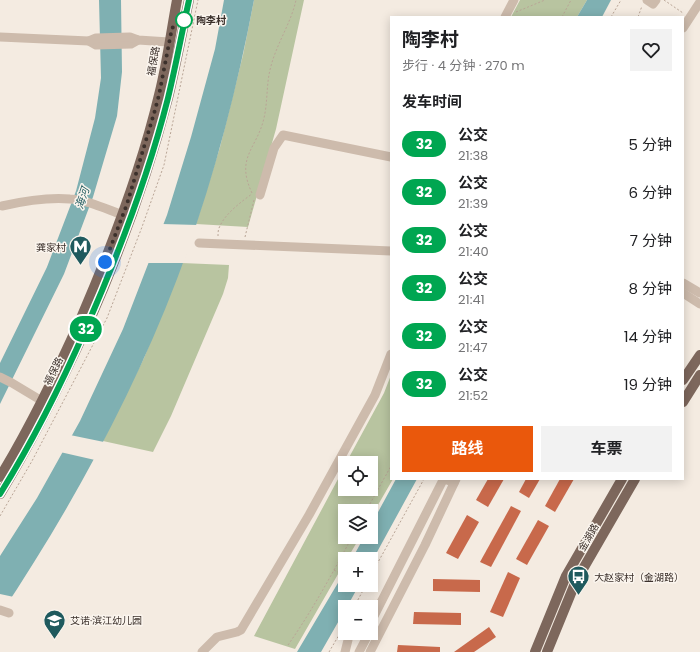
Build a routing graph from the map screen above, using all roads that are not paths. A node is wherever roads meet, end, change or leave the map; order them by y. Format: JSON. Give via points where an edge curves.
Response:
{"nodes":[{"id":1,"x":176,"y":0,"type":"edge"},
{"id":2,"x":189,"y":0,"type":"edge"},
{"id":3,"x":514,"y":0,"type":"edge"},
{"id":4,"x":656,"y":0,"type":"edge"},
{"id":5,"x":700,"y":2,"type":"edge"},
{"id":6,"x":645,"y":3,"type":"edge"},
{"id":7,"x":505,"y":16,"type":"edge"},
{"id":8,"x":684,"y":26,"type":"edge"},
{"id":9,"x":0,"y":37,"type":"edge"},
{"id":10,"x":169,"y":42,"type":"junction"},
{"id":11,"x":390,"y":157,"type":"edge"},
{"id":12,"x":256,"y":194,"type":"road end"},
{"id":13,"x":2,"y":206,"type":"dead end"},
{"id":14,"x":123,"y":215,"type":"junction"},
{"id":15,"x":199,"y":244,"type":"dead end"},
{"id":16,"x":390,"y":251,"type":"edge"},
{"id":17,"x":684,"y":284,"type":"edge"},
{"id":18,"x":700,"y":293,"type":"edge"},
{"id":19,"x":684,"y":294,"type":"edge"},
{"id":20,"x":700,"y":304,"type":"edge"},
{"id":21,"x":700,"y":354,"type":"edge"},
{"id":22,"x":390,"y":357,"type":"edge"},
{"id":23,"x":700,"y":375,"type":"edge"},
{"id":24,"x":0,"y":377,"type":"edge"},
{"id":25,"x":684,"y":378,"type":"edge"},
{"id":26,"x":684,"y":400,"type":"edge"},
{"id":27,"x":42,"y":401,"type":"junction"},
{"id":28,"x":0,"y":477,"type":"edge"},
{"id":29,"x":444,"y":480,"type":"edge"},
{"id":30,"x":621,"y":480,"type":"edge"},
{"id":31,"x":634,"y":480,"type":"edge"},
{"id":32,"x":455,"y":481,"type":"edge"},
{"id":33,"x":0,"y":494,"type":"edge"},
{"id":34,"x":378,"y":608,"type":"edge"},
{"id":35,"x":378,"y":636,"type":"edge"},
{"id":36,"x":348,"y":640,"type":"edge"},
{"id":37,"x":365,"y":640,"type":"edge"},
{"id":38,"x":376,"y":640,"type":"edge"},
{"id":39,"x":202,"y":652,"type":"edge"},
{"id":40,"x":345,"y":652,"type":"edge"},
{"id":41,"x":359,"y":652,"type":"edge"},
{"id":42,"x":370,"y":652,"type":"edge"},
{"id":43,"x":535,"y":652,"type":"edge"},
{"id":44,"x":547,"y":652,"type":"edge"}],
"edges":[{"from":1,"to":10,"type":"main road","name":"福保路"},
{"from":2,"to":33,"type":"main road","name":"福保路","via":[[168,97],[133,213],[109,277],[65,376]]},
{"from":3,"to":7,"type":"street"},
{"from":4,"to":6,"type":"street","via":[[653,4]]},
{"from":5,"to":8,"type":"street"},
{"from":9,"to":10,"type":"street","via":[[89,41],[96,45],[131,44],[138,40]]},
{"from":10,"to":14,"type":"main road","name":"福保路","via":[[159,95]]},
{"from":11,"to":12,"type":"street","via":[[283,135],[274,148]]},
{"from":13,"to":14,"type":"street","via":[[33,200],[70,198]]},
{"from":14,"to":27,"type":"main road","name":"福保路","via":[[57,372]]},
{"from":15,"to":16,"type":"street"},
{"from":17,"to":18,"type":"street"},
{"from":19,"to":20,"type":"street"},
{"from":21,"to":25,"type":"main road"},
{"from":22,"to":39,"type":"street","via":[[375,395],[309,515],[241,630],[217,637]]},
{"from":23,"to":26,"type":"main road"},
{"from":24,"to":27,"type":"street"},
{"from":27,"to":28,"type":"main road","name":"福保路"},
{"from":29,"to":34,"type":"street"},
{"from":30,"to":43,"type":"main road","name":"金湖路","via":[[566,576]]},
{"from":31,"to":44,"type":"main road","name":"金湖路","via":[[576,581]]},
{"from":32,"to":35,"type":"street"},
{"from":36,"to":40,"type":"street"},
{"from":37,"to":41,"type":"street"},
{"from":38,"to":42,"type":"street"}]}
